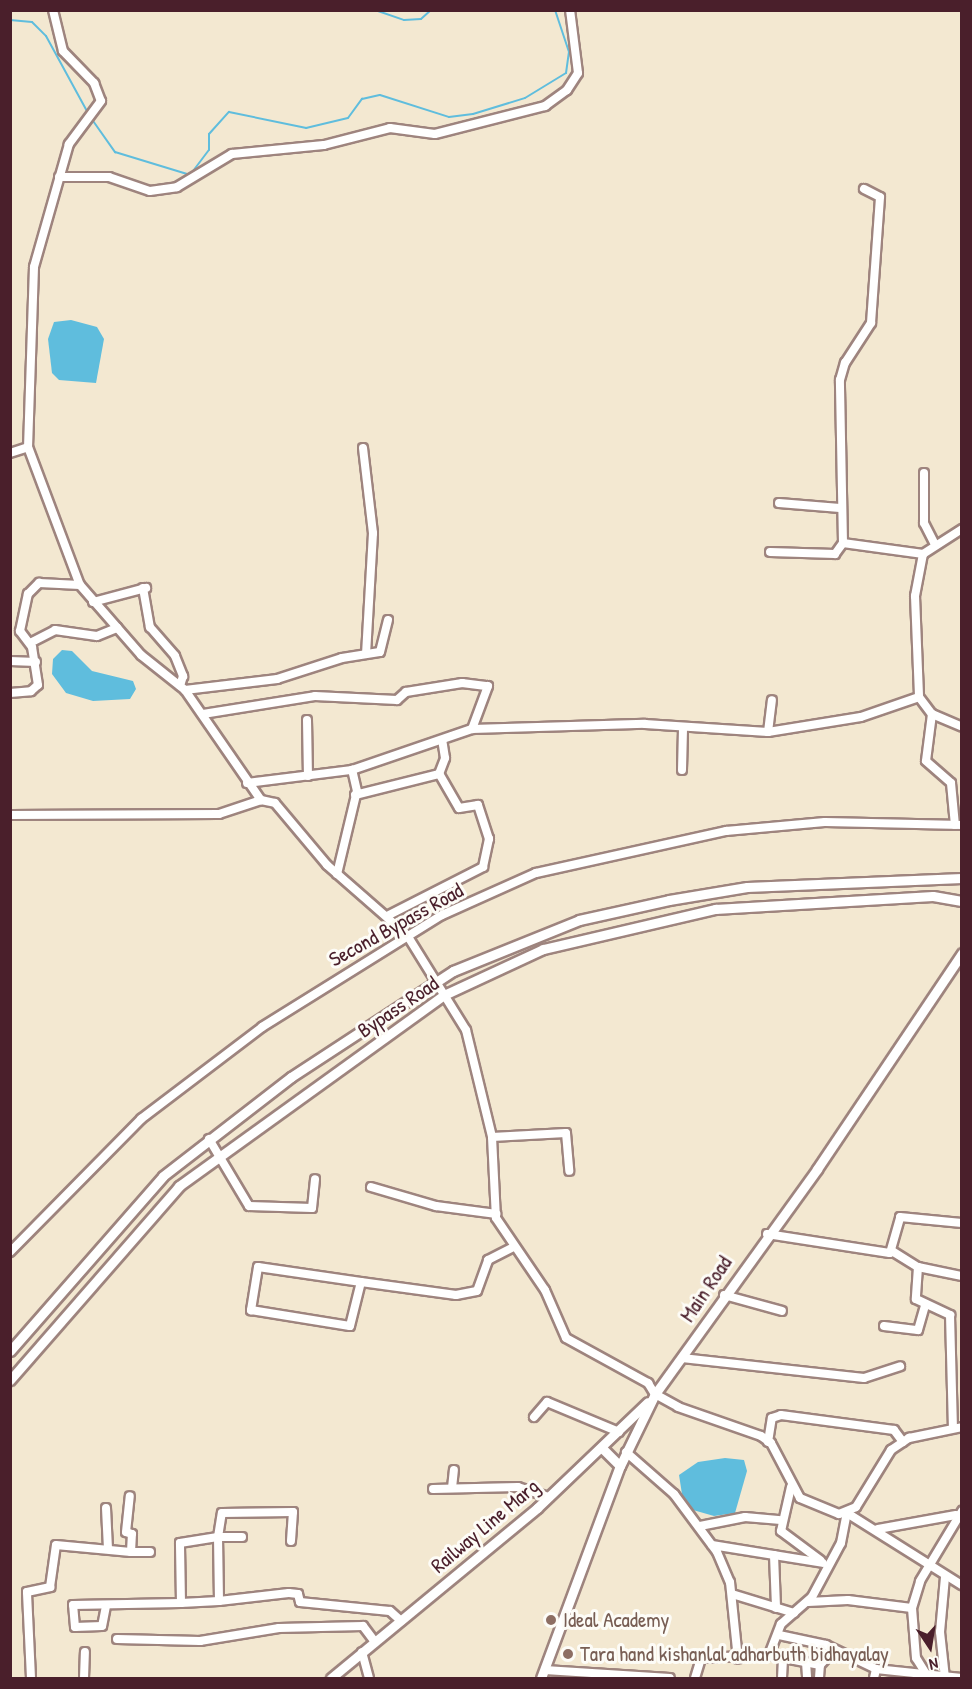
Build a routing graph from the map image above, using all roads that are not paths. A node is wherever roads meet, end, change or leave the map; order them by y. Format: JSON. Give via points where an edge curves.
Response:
{"nodes":[{"id":1,"x":53,"y":10,"type":"edge"},
{"id":2,"x":570,"y":10,"type":"edge"},
{"id":3,"x":59,"y":177,"type":"junction"},
{"id":4,"x":864,"y":189,"type":"dead end"},
{"id":5,"x":28,"y":447,"type":"junction"},
{"id":6,"x":363,"y":448,"type":"dead end"},
{"id":7,"x":10,"y":453,"type":"edge"},
{"id":8,"x":924,"y":473,"type":"dead end"},
{"id":9,"x":779,"y":502,"type":"dead end"},
{"id":10,"x":840,"y":508,"type":"junction"},
{"id":11,"x":962,"y":528,"type":"edge"},
{"id":12,"x":843,"y":543,"type":"junction"},
{"id":13,"x":935,"y":545,"type":"junction"},
{"id":14,"x":770,"y":552,"type":"dead end"},
{"id":15,"x":923,"y":554,"type":"junction"},
{"id":16,"x":80,"y":585,"type":"junction"},
{"id":17,"x":93,"y":602,"type":"junction"},
{"id":18,"x":388,"y":620,"type":"dead end"},
{"id":19,"x":117,"y":628,"type":"junction"},
{"id":20,"x":30,"y":643,"type":"junction"},
{"id":21,"x":366,"y":653,"type":"junction"},
{"id":22,"x":10,"y":661,"type":"edge"},
{"id":23,"x":36,"y":662,"type":"junction"},
{"id":24,"x":182,"y":688,"type":"junction"},
{"id":25,"x":10,"y":693,"type":"edge"},
{"id":26,"x":919,"y":697,"type":"junction"},
{"id":27,"x":772,"y":700,"type":"dead end"},
{"id":28,"x":203,"y":714,"type":"junction"},
{"id":29,"x":932,"y":714,"type":"junction"},
{"id":30,"x":307,"y":720,"type":"dead end"},
{"id":31,"x":962,"y":727,"type":"edge"},
{"id":32,"x":472,"y":729,"type":"junction"},
{"id":33,"x":683,"y":729,"type":"junction"},
{"id":34,"x":768,"y":732,"type":"junction"},
{"id":35,"x":442,"y":740,"type":"junction"},
{"id":36,"x":352,"y":770,"type":"junction"},
{"id":37,"x":682,"y":770,"type":"dead end"},
{"id":38,"x":439,"y":774,"type":"junction"},
{"id":39,"x":308,"y":776,"type":"junction"},
{"id":40,"x":247,"y":783,"type":"junction"},
{"id":41,"x":355,"y":795,"type":"junction"},
{"id":42,"x":261,"y":800,"type":"junction"},
{"id":43,"x":10,"y":815,"type":"edge"},
{"id":44,"x":958,"y":825,"type":"edge"},
{"id":45,"x":337,"y":874,"type":"junction"},
{"id":46,"x":962,"y":878,"type":"edge"},
{"id":47,"x":921,"y":881,"type":"junction"},
{"id":48,"x":923,"y":898,"type":"junction"},
{"id":49,"x":669,"y":900,"type":"junction"},
{"id":50,"x":962,"y":901,"type":"edge"},
{"id":51,"x":387,"y":916,"type":"junction"},
{"id":52,"x":673,"y":916,"type":"junction"},
{"id":53,"x":407,"y":935,"type":"junction"},
{"id":54,"x":962,"y":953,"type":"edge"},
{"id":55,"x":436,"y":981,"type":"junction"},
{"id":56,"x":444,"y":995,"type":"junction"},
{"id":57,"x":492,"y":1137,"type":"junction"},
{"id":58,"x":209,"y":1139,"type":"junction"},
{"id":59,"x":222,"y":1154,"type":"junction"},
{"id":60,"x":569,"y":1171,"type":"dead end"},
{"id":61,"x":315,"y":1179,"type":"dead end"},
{"id":62,"x":370,"y":1187,"type":"dead end"},
{"id":63,"x":496,"y":1214,"type":"junction"},
{"id":64,"x":962,"y":1223,"type":"edge"},
{"id":65,"x":766,"y":1234,"type":"junction"},
{"id":66,"x":512,"y":1248,"type":"junction"},
{"id":67,"x":892,"y":1251,"type":"junction"},
{"id":68,"x":10,"y":1252,"type":"edge"},
{"id":69,"x":918,"y":1267,"type":"junction"},
{"id":70,"x":962,"y":1276,"type":"edge"},
{"id":71,"x":361,"y":1282,"type":"junction"},
{"id":72,"x":724,"y":1295,"type":"junction"},
{"id":73,"x":926,"y":1305,"type":"junction"},
{"id":74,"x":782,"y":1311,"type":"dead end"},
{"id":75,"x":884,"y":1326,"type":"dead end"},
{"id":76,"x":23,"y":1335,"type":"junction"},
{"id":77,"x":38,"y":1345,"type":"junction"},
{"id":78,"x":10,"y":1351,"type":"edge"},
{"id":79,"x":682,"y":1358,"type":"junction"},
{"id":80,"x":900,"y":1366,"type":"dead end"},
{"id":81,"x":10,"y":1380,"type":"edge"},
{"id":82,"x":655,"y":1394,"type":"junction"},
{"id":83,"x":534,"y":1417,"type":"dead end"},
{"id":84,"x":957,"y":1427,"type":"edge"},
{"id":85,"x":619,"y":1432,"type":"junction"},
{"id":86,"x":768,"y":1442,"type":"junction"},
{"id":87,"x":903,"y":1442,"type":"junction"},
{"id":88,"x":602,"y":1448,"type":"junction"},
{"id":89,"x":626,"y":1452,"type":"junction"},
{"id":90,"x":620,"y":1466,"type":"junction"},
{"id":91,"x":454,"y":1470,"type":"dead end"},
{"id":92,"x":791,"y":1487,"type":"junction"},
{"id":93,"x":452,"y":1488,"type":"junction"},
{"id":94,"x":433,"y":1489,"type":"dead end"},
{"id":95,"x":130,"y":1496,"type":"dead end"},
{"id":96,"x":549,"y":1497,"type":"junction"},
{"id":97,"x":106,"y":1508,"type":"dead end"},
{"id":98,"x":847,"y":1513,"type":"junction"},
{"id":99,"x":959,"y":1513,"type":"edge"},
{"id":100,"x":781,"y":1520,"type":"junction"},
{"id":101,"x":700,"y":1526,"type":"junction"},
{"id":102,"x":877,"y":1528,"type":"junction"},
{"id":103,"x":218,"y":1537,"type":"junction"},
{"id":104,"x":242,"y":1537,"type":"dead end"},
{"id":105,"x":291,"y":1540,"type":"dead end"},
{"id":106,"x":712,"y":1545,"type":"junction"},
{"id":107,"x":108,"y":1549,"type":"junction"},
{"id":108,"x":131,"y":1552,"type":"junction"},
{"id":109,"x":150,"y":1552,"type":"dead end"},
{"id":110,"x":774,"y":1555,"type":"junction"},
{"id":111,"x":932,"y":1563,"type":"junction"},
{"id":112,"x":826,"y":1565,"type":"junction"},
{"id":113,"x":945,"y":1577,"type":"junction"},
{"id":114,"x":962,"y":1585,"type":"edge"},
{"id":115,"x":732,"y":1594,"type":"junction"},
{"id":116,"x":219,"y":1601,"type":"junction"},
{"id":117,"x":808,"y":1602,"type":"junction"},
{"id":118,"x":181,"y":1603,"type":"junction"},
{"id":119,"x":106,"y":1606,"type":"junction"},
{"id":120,"x":776,"y":1608,"type":"junction"},
{"id":121,"x":912,"y":1608,"type":"junction"},
{"id":122,"x":795,"y":1614,"type":"junction"},
{"id":123,"x":401,"y":1620,"type":"junction"},
{"id":124,"x":779,"y":1635,"type":"junction"},
{"id":125,"x":117,"y":1640,"type":"dead end"},
{"id":126,"x":375,"y":1642,"type":"junction"},
{"id":127,"x":834,"y":1651,"type":"junction"},
{"id":128,"x":85,"y":1652,"type":"dead end"},
{"id":129,"x":362,"y":1652,"type":"junction"},
{"id":130,"x":769,"y":1655,"type":"junction"},
{"id":131,"x":738,"y":1659,"type":"junction"},
{"id":132,"x":783,"y":1659,"type":"junction"},
{"id":133,"x":806,"y":1662,"type":"junction"},
{"id":134,"x":820,"y":1665,"type":"junction"},
{"id":135,"x":876,"y":1669,"type":"junction"},
{"id":136,"x":543,"y":1674,"type":"edge"},
{"id":137,"x":636,"y":1677,"type":"edge"},
{"id":138,"x":928,"y":1677,"type":"edge"},
{"id":139,"x":31,"y":1678,"type":"edge"},
{"id":140,"x":84,"y":1678,"type":"edge"},
{"id":141,"x":331,"y":1678,"type":"edge"},
{"id":142,"x":369,"y":1678,"type":"edge"},
{"id":143,"x":670,"y":1678,"type":"edge"},
{"id":144,"x":695,"y":1678,"type":"edge"},
{"id":145,"x":782,"y":1678,"type":"edge"},
{"id":146,"x":807,"y":1678,"type":"edge"},
{"id":147,"x":819,"y":1678,"type":"edge"},
{"id":148,"x":874,"y":1678,"type":"edge"},
{"id":149,"x":945,"y":1678,"type":"edge"},
{"id":150,"x":962,"y":1678,"type":"edge"}],
"edges":[{"from":1,"to":3,"type":"street","via":[[63,51],[100,93],[94,116],[78,126]]},
{"from":2,"to":3,"type":"street","via":[[578,73],[567,90],[545,106],[435,135],[390,129],[324,145],[232,154],[177,187],[150,191],[109,177]]},
{"from":3,"to":5,"type":"street","via":[[34,267]]},
{"from":4,"to":10,"type":"street","via":[[880,197],[871,323],[842,371]]},
{"from":5,"to":7,"type":"street"},
{"from":5,"to":16,"type":"street"},
{"from":6,"to":21,"type":"street","via":[[373,533]]},
{"from":8,"to":13,"type":"street","via":[[924,523]]},
{"from":9,"to":10,"type":"street"},
{"from":10,"to":12,"type":"street"},
{"from":11,"to":13,"type":"street"},
{"from":12,"to":14,"type":"street","via":[[836,554]]},
{"from":12,"to":15,"type":"street"},
{"from":13,"to":15,"type":"street"},
{"from":15,"to":26,"type":"street","via":[[915,596]]},
{"from":16,"to":17,"type":"street"},
{"from":16,"to":20,"type":"street","via":[[39,583],[28,594],[20,631]]},
{"from":17,"to":19,"type":"street"},
{"from":17,"to":24,"type":"street","via":[[145,588],[150,627],[175,656],[183,676]]},
{"from":18,"to":21,"type":"street","via":[[383,648]]},
{"from":19,"to":20,"type":"street","via":[[97,636],[55,630]]},
{"from":19,"to":24,"type":"street"},
{"from":20,"to":23,"type":"street"},
{"from":21,"to":24,"type":"street","via":[[277,679]]},
{"from":22,"to":23,"type":"street"},
{"from":23,"to":25,"type":"street","via":[[38,685],[31,692]]},
{"from":24,"to":28,"type":"street"},
{"from":26,"to":29,"type":"street"},
{"from":26,"to":34,"type":"street","via":[[861,717]]},
{"from":27,"to":34,"type":"street"},
{"from":28,"to":32,"type":"street","via":[[315,696],[398,700],[406,692],[462,683],[488,686]]},
{"from":28,"to":40,"type":"street"},
{"from":29,"to":31,"type":"street"},
{"from":29,"to":44,"type":"street","via":[[926,761],[951,783]]},
{"from":30,"to":39,"type":"street"},
{"from":32,"to":33,"type":"street","via":[[645,724]]},
{"from":32,"to":35,"type":"street"},
{"from":33,"to":34,"type":"street"},
{"from":33,"to":37,"type":"street"},
{"from":35,"to":36,"type":"street"},
{"from":35,"to":38,"type":"street","via":[[445,758]]},
{"from":36,"to":39,"type":"street"},
{"from":36,"to":41,"type":"street"},
{"from":38,"to":41,"type":"street"},
{"from":38,"to":51,"type":"street","via":[[459,808],[478,805],[489,839],[483,867]]},
{"from":39,"to":40,"type":"street"},
{"from":40,"to":42,"type":"street"},
{"from":41,"to":45,"type":"street"},
{"from":42,"to":43,"type":"street","via":[[219,814]]},
{"from":42,"to":45,"type":"street","via":[[291,817]]},
{"from":44,"to":53,"type":"street","name":"Second Bypass Road","via":[[767,825],[651,844],[536,873]]},
{"from":45,"to":51,"type":"street"},
{"from":46,"to":47,"type":"main road","name":"Bypass Road"},
{"from":47,"to":48,"type":"main road"},
{"from":47,"to":49,"type":"main road","name":"Bypass Road","via":[[747,887]]},
{"from":48,"to":50,"type":"main road","name":"Bypass Road"},
{"from":48,"to":52,"type":"main road","name":"Bypass Road","via":[[746,905]]},
{"from":49,"to":52,"type":"main road"},
{"from":49,"to":55,"type":"main road","name":"Bypass Road","via":[[579,920]]},
{"from":51,"to":53,"type":"street"},
{"from":52,"to":56,"type":"main road","name":"Bypass Road","via":[[543,949]]},
{"from":53,"to":55,"type":"street"},
{"from":53,"to":68,"type":"street","name":"Second Bypass Road","via":[[271,1022],[141,1119]]},
{"from":54,"to":65,"type":"main road","name":"Main Road","via":[[817,1169]]},
{"from":55,"to":56,"type":"street"},
{"from":55,"to":58,"type":"main road","name":"Bypass Road"},
{"from":56,"to":57,"type":"street","via":[[466,1030]]},
{"from":56,"to":59,"type":"main road","name":"Bypass Road"},
{"from":57,"to":60,"type":"street","via":[[566,1132]]},
{"from":57,"to":63,"type":"street"},
{"from":58,"to":59,"type":"street"},
{"from":58,"to":76,"type":"main road","name":"Bypass Road","via":[[163,1176]]},
{"from":59,"to":61,"type":"street","via":[[249,1206],[312,1208]]},
{"from":59,"to":77,"type":"main road","name":"Bypass Road","via":[[179,1186]]},
{"from":62,"to":63,"type":"street","via":[[436,1206]]},
{"from":63,"to":66,"type":"street"},
{"from":64,"to":67,"type":"street","via":[[900,1217]]},
{"from":65,"to":67,"type":"street"},
{"from":65,"to":72,"type":"main road","name":"Main Road"},
{"from":66,"to":71,"type":"street","via":[[488,1260],[477,1291],[456,1295]]},
{"from":66,"to":82,"type":"street","via":[[541,1284],[566,1338],[648,1383]]},
{"from":67,"to":69,"type":"street"},
{"from":69,"to":70,"type":"street"},
{"from":69,"to":73,"type":"street","via":[[916,1299]]},
{"from":71,"to":71,"type":"street","via":[[258,1267],[252,1312],[350,1326]]},
{"from":72,"to":74,"type":"street"},
{"from":72,"to":79,"type":"main road","name":"Main Road"},
{"from":73,"to":75,"type":"street","via":[[918,1330]]},
{"from":73,"to":84,"type":"street","via":[[950,1315]]},
{"from":76,"to":77,"type":"main road"},
{"from":76,"to":78,"type":"main road","name":"Bypass Road"},
{"from":77,"to":81,"type":"main road","name":"Bypass Road"},
{"from":79,"to":80,"type":"street","via":[[864,1378]]},
{"from":79,"to":82,"type":"main road","name":"Main Road"},
{"from":82,"to":85,"type":"main road","name":"Railway Line Marg"},
{"from":82,"to":86,"type":"street","via":[[710,1423]]},
{"from":82,"to":89,"type":"main road","name":"Main Road"},
{"from":83,"to":85,"type":"street","via":[[548,1402]]},
{"from":84,"to":87,"type":"street"},
{"from":85,"to":88,"type":"main road","name":"Railway Line Marg"},
{"from":86,"to":87,"type":"street","via":[[772,1418],[781,1415],[894,1430]]},
{"from":86,"to":92,"type":"street"},
{"from":87,"to":98,"type":"street","via":[[891,1450]]},
{"from":88,"to":90,"type":"main road"},
{"from":88,"to":96,"type":"main road","name":"Railway Line Marg"},
{"from":89,"to":90,"type":"main road","name":"Main Road"},
{"from":89,"to":101,"type":"street"},
{"from":90,"to":136,"type":"main road","name":"Main Road"},
{"from":91,"to":93,"type":"street"},
{"from":92,"to":98,"type":"street","via":[[800,1498]]},
{"from":92,"to":100,"type":"street"},
{"from":93,"to":94,"type":"street"},
{"from":93,"to":96,"type":"street","via":[[518,1486]]},
{"from":95,"to":108,"type":"street","via":[[126,1532],[132,1534]]},
{"from":96,"to":123,"type":"main road","name":"Railway Line Marg"},
{"from":97,"to":107,"type":"street"},
{"from":98,"to":102,"type":"street"},
{"from":98,"to":112,"type":"street","via":[[841,1543]]},
{"from":99,"to":102,"type":"street"},
{"from":99,"to":111,"type":"street"},
{"from":100,"to":101,"type":"street","via":[[745,1517]]},
{"from":100,"to":112,"type":"street","via":[[785,1536]]},
{"from":101,"to":106,"type":"street"},
{"from":102,"to":111,"type":"street","via":[[896,1548]]},
{"from":103,"to":104,"type":"street"},
{"from":103,"to":105,"type":"street","via":[[222,1513],[293,1512]]},
{"from":103,"to":116,"type":"street"},
{"from":103,"to":118,"type":"street","via":[[180,1543]]},
{"from":106,"to":110,"type":"street"},
{"from":106,"to":115,"type":"street"},
{"from":107,"to":108,"type":"street"},
{"from":107,"to":139,"type":"street","via":[[56,1545],[50,1587],[27,1592]]},
{"from":108,"to":109,"type":"street"},
{"from":110,"to":112,"type":"street"},
{"from":110,"to":120,"type":"street"},
{"from":111,"to":113,"type":"street"},
{"from":111,"to":121,"type":"street"},
{"from":112,"to":117,"type":"street"},
{"from":113,"to":114,"type":"street"},
{"from":113,"to":149,"type":"street","via":[[940,1632]]},
{"from":115,"to":120,"type":"street"},
{"from":115,"to":131,"type":"street"},
{"from":116,"to":118,"type":"street"},
{"from":116,"to":123,"type":"street","via":[[289,1593],[298,1594],[300,1602],[390,1611]]},
{"from":117,"to":121,"type":"street","via":[[848,1599]]},
{"from":117,"to":122,"type":"street"},
{"from":118,"to":119,"type":"street"},
{"from":119,"to":119,"type":"street","via":[[73,1605],[75,1627],[102,1626]]},
{"from":120,"to":122,"type":"street"},
{"from":121,"to":138,"type":"street","via":[[916,1658]]},
{"from":122,"to":124,"type":"street","via":[[787,1616]]},
{"from":123,"to":126,"type":"main road","name":"Railway Line Marg"},
{"from":124,"to":127,"type":"street"},
{"from":124,"to":130,"type":"street"},
{"from":125,"to":126,"type":"street","via":[[200,1641],[279,1628],[363,1626]]},
{"from":126,"to":129,"type":"main road","name":"Railway Line Marg"},
{"from":127,"to":134,"type":"street"},
{"from":127,"to":135,"type":"street"},
{"from":128,"to":140,"type":"street"},
{"from":129,"to":141,"type":"main road","name":"Railway Line Marg"},
{"from":129,"to":142,"type":"street"},
{"from":130,"to":131,"type":"street"},
{"from":130,"to":132,"type":"street"},
{"from":131,"to":144,"type":"street","via":[[701,1658]]},
{"from":132,"to":133,"type":"street"},
{"from":132,"to":145,"type":"street"},
{"from":133,"to":134,"type":"street"},
{"from":133,"to":146,"type":"street"},
{"from":134,"to":147,"type":"street"},
{"from":135,"to":138,"type":"street"},
{"from":135,"to":148,"type":"street"},
{"from":136,"to":137,"type":"street"},
{"from":137,"to":143,"type":"street"},
{"from":138,"to":149,"type":"street"},
{"from":149,"to":150,"type":"street"}]}
